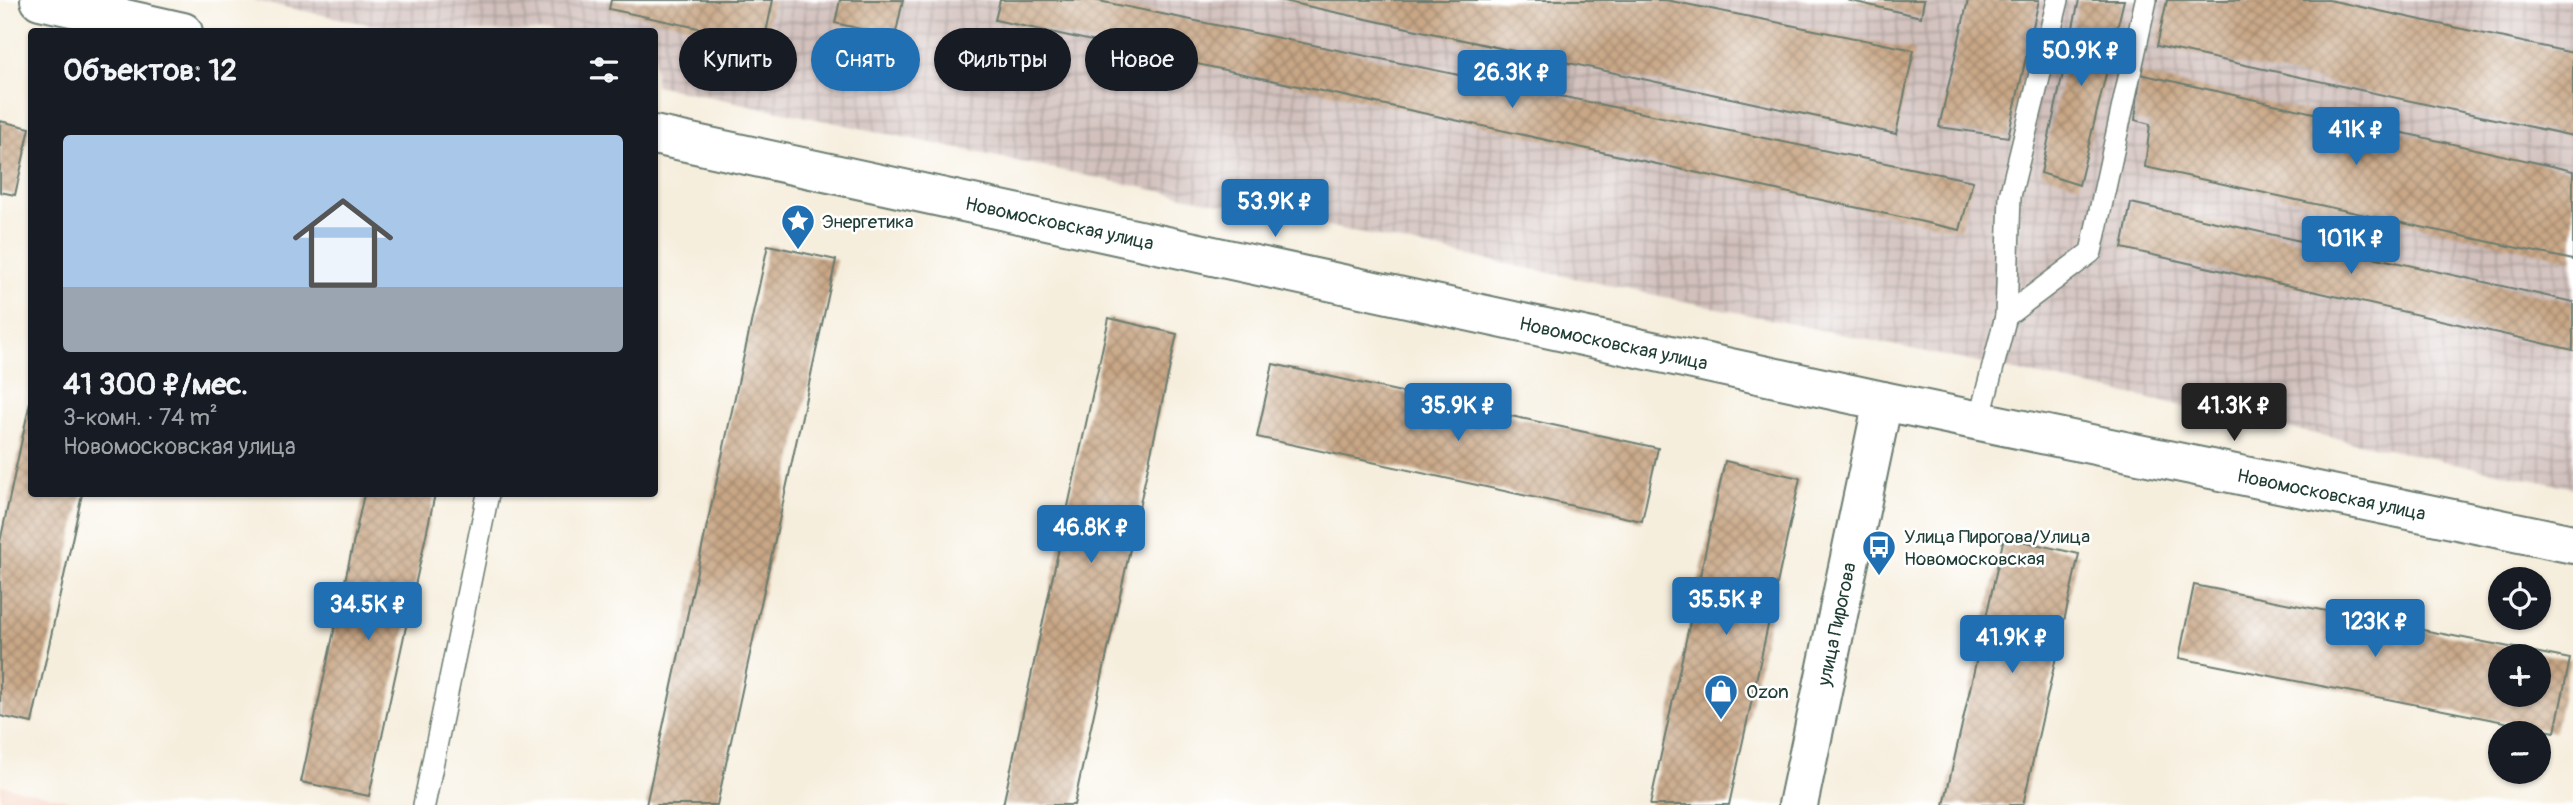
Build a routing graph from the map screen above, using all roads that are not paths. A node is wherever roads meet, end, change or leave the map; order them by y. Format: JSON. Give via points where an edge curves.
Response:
{"nodes":[{"id":1,"x":40,"y":0,"type":"edge"},
{"id":2,"x":2058,"y":0,"type":"edge"},
{"id":3,"x":2146,"y":0,"type":"edge"},
{"id":4,"x":165,"y":28,"type":"edge"},
{"id":5,"x":658,"y":136,"type":"edge"},
{"id":6,"x":2006,"y":316,"type":"junction"},
{"id":7,"x":1883,"y":401,"type":"junction"},
{"id":8,"x":1979,"y":421,"type":"junction"},
{"id":9,"x":487,"y":497,"type":"edge"},
{"id":10,"x":2573,"y":544,"type":"edge"},
{"id":11,"x":424,"y":805,"type":"edge"},
{"id":12,"x":1798,"y":805,"type":"edge"}],
"edges":[{"from":1,"to":4,"type":"street"},
{"from":2,"to":6,"type":"lane","via":[[2010,196]]},
{"from":3,"to":6,"type":"lane","via":[[2091,252]]},
{"from":5,"to":7,"type":"street","name":"Новомосковская улица"},
{"from":6,"to":8,"type":"lane"},
{"from":7,"to":8,"type":"street","name":"Новомосковская улица"},
{"from":7,"to":12,"type":"street","name":"улица Пирогова"},
{"from":8,"to":10,"type":"street","name":"Новомосковская улица"},
{"from":9,"to":11,"type":"lane"}]}
